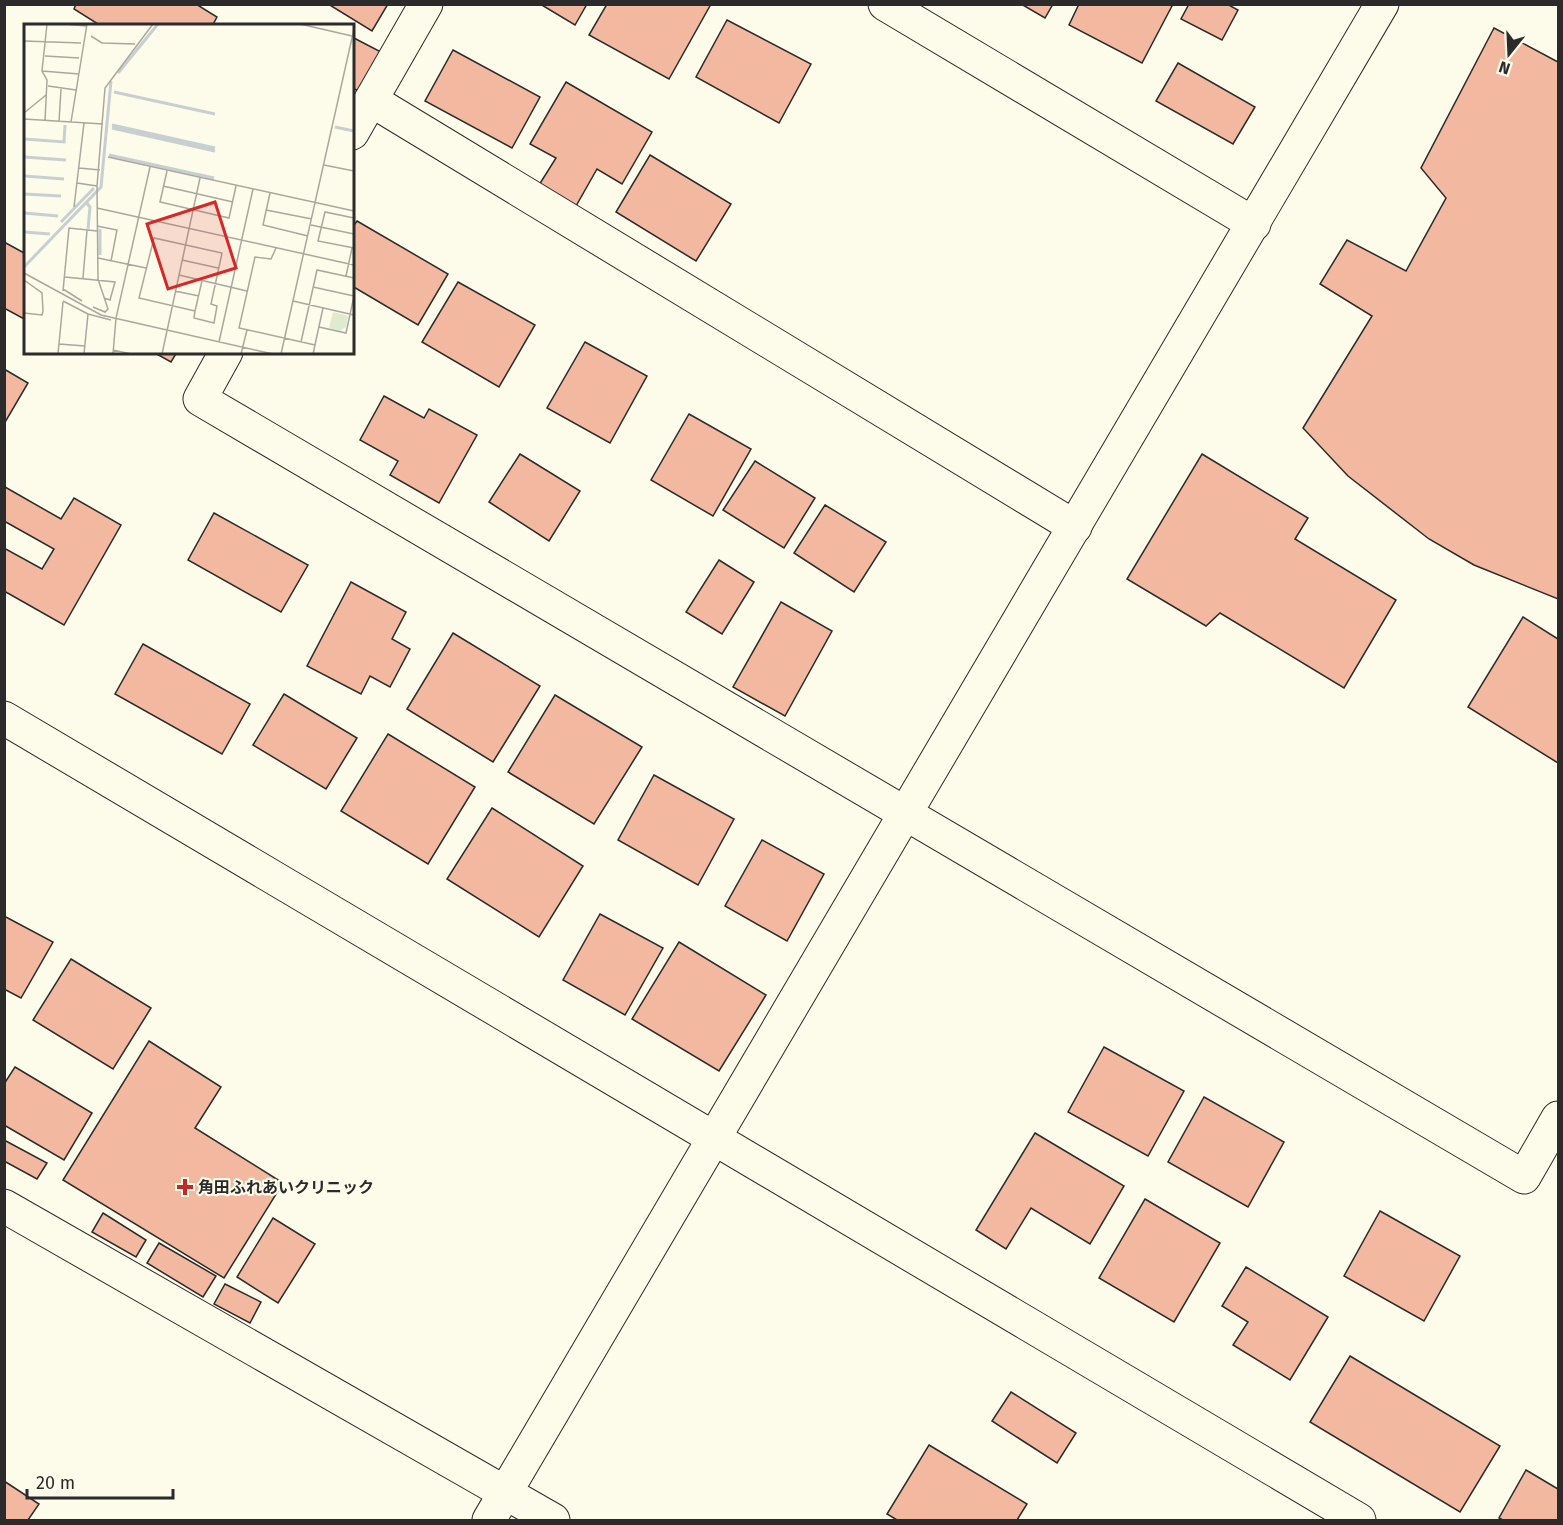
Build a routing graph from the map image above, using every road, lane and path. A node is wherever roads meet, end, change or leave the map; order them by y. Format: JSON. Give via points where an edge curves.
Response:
{"nodes":[{"id":1,"x":426,"y":4,"type":"edge"},
{"id":2,"x":885,"y":4,"type":"edge"},
{"id":3,"x":1383,"y":4,"type":"edge"},
{"id":4,"x":371,"y":100,"type":"junction"},
{"id":5,"x":354,"y":130,"type":"edge"},
{"id":6,"x":1254,"y":224,"type":"junction"},
{"id":7,"x":225,"y":354,"type":"edge"},
{"id":8,"x":1075,"y":526,"type":"junction"},
{"id":9,"x":4,"y":718,"type":"edge"},
{"id":10,"x":906,"y":814,"type":"junction"},
{"id":11,"x":1558,"y":1118,"type":"edge"},
{"id":12,"x":715,"y":1138,"type":"junction"},
{"id":13,"x":4,"y":1206,"type":"edge"},
{"id":14,"x":506,"y":1492,"type":"junction"},
{"id":15,"x":489,"y":1521,"type":"edge"},
{"id":16,"x":553,"y":1521,"type":"edge"},
{"id":17,"x":1359,"y":1521,"type":"edge"}],
"edges":[{"from":1,"to":4,"type":"street"},
{"from":2,"to":6,"type":"street"},
{"from":3,"to":6,"type":"street"},
{"from":4,"to":5,"type":"street"},
{"from":4,"to":8,"type":"street"},
{"from":6,"to":8,"type":"street"},
{"from":7,"to":10,"type":"street","via":[[200,399]]},
{"from":8,"to":10,"type":"street"},
{"from":9,"to":12,"type":"street"},
{"from":10,"to":11,"type":"street","via":[[1524,1177]]},
{"from":10,"to":12,"type":"street"},
{"from":12,"to":14,"type":"street"},
{"from":12,"to":17,"type":"street"},
{"from":13,"to":14,"type":"street"},
{"from":14,"to":15,"type":"street"},
{"from":14,"to":16,"type":"street"}]}
